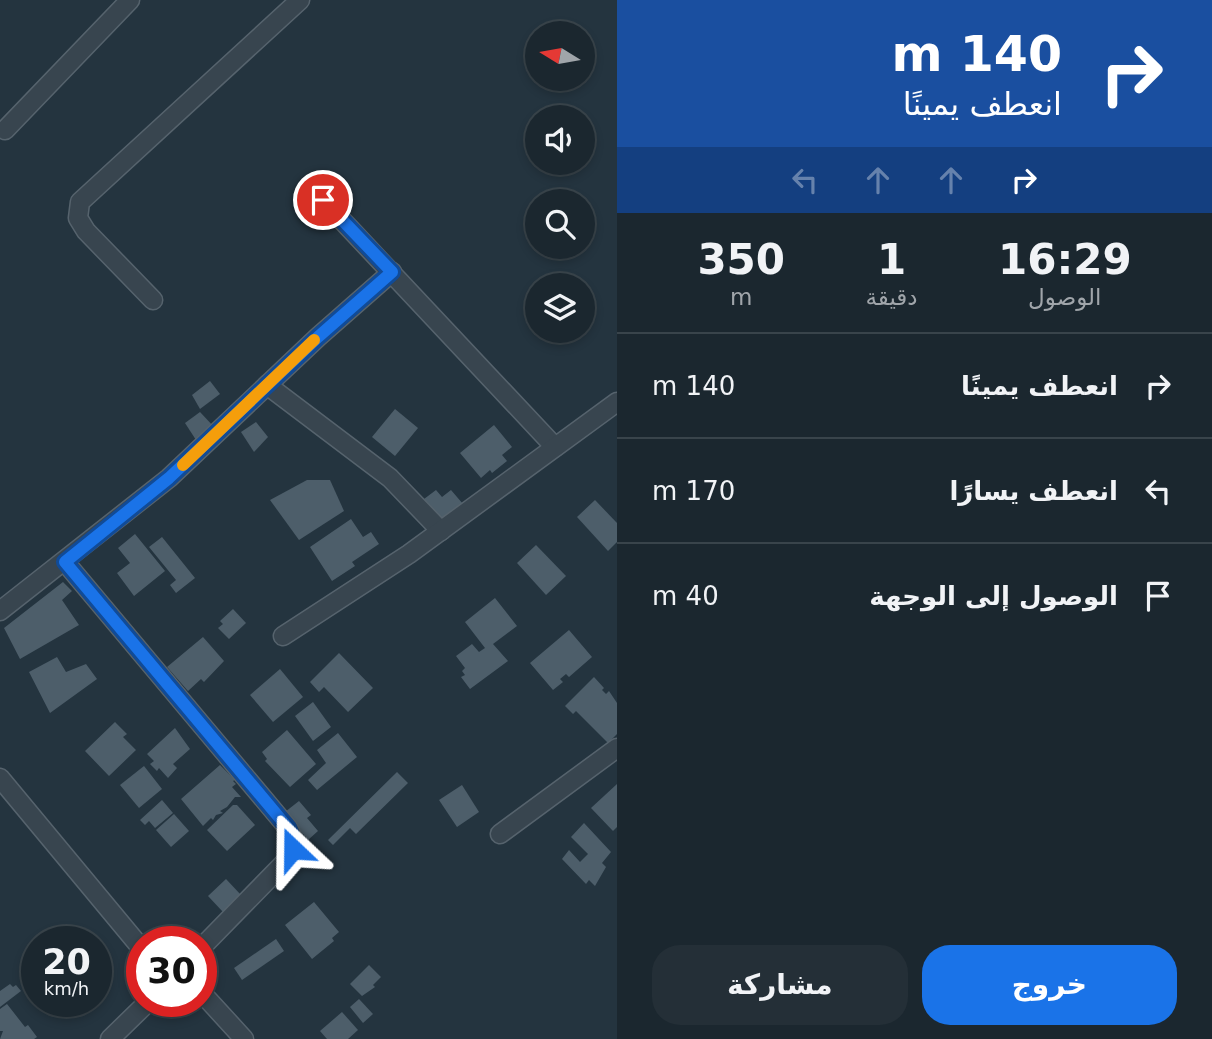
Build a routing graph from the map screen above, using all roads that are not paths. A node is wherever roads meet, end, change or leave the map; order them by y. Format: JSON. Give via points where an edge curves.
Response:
{"nodes":[{"id":1,"x":130,"y":0,"type":"edge"},
{"id":2,"x":300,"y":0,"type":"edge"},
{"id":3,"x":5,"y":130,"type":"dead end"},
{"id":4,"x":323,"y":200,"type":"dead end"},
{"id":5,"x":392,"y":272,"type":"junction"},
{"id":6,"x":153,"y":300,"type":"dead end"},
{"id":7,"x":267,"y":385,"type":"junction"},
{"id":8,"x":617,"y":402,"type":"edge"},
{"id":9,"x":555,"y":447,"type":"junction"},
{"id":10,"x":441,"y":531,"type":"junction"},
{"id":11,"x":65,"y":562,"type":"junction"},
{"id":12,"x":0,"y":611,"type":"edge"},
{"id":13,"x":283,"y":636,"type":"dead end"},
{"id":14,"x":617,"y":748,"type":"edge"},
{"id":15,"x":0,"y":778,"type":"edge"},
{"id":16,"x":500,"y":834,"type":"dead end"},
{"id":17,"x":126,"y":930,"type":"edge"},
{"id":18,"x":217,"y":932,"type":"edge"},
{"id":19,"x":217,"y":1009,"type":"edge"},
{"id":20,"x":133,"y":1017,"type":"edge"},
{"id":21,"x":110,"y":1039,"type":"edge"},
{"id":22,"x":244,"y":1039,"type":"edge"}],
"edges":[{"from":1,"to":3,"type":"street"},
{"from":2,"to":6,"type":"street","via":[[80,202],[77,213],[86,231]]},
{"from":4,"to":5,"type":"street"},
{"from":5,"to":7,"type":"street"},
{"from":5,"to":9,"type":"street"},
{"from":7,"to":10,"type":"street","via":[[390,478]]},
{"from":7,"to":11,"type":"street","via":[[169,478]]},
{"from":8,"to":9,"type":"street"},
{"from":9,"to":10,"type":"street"},
{"from":10,"to":13,"type":"street"},
{"from":11,"to":12,"type":"street"},
{"from":11,"to":18,"type":"street","via":[[279,817],[293,840],[289,858]]},
{"from":14,"to":16,"type":"street"},
{"from":15,"to":17,"type":"street"},
{"from":19,"to":22,"type":"street"},
{"from":20,"to":21,"type":"street"}]}
